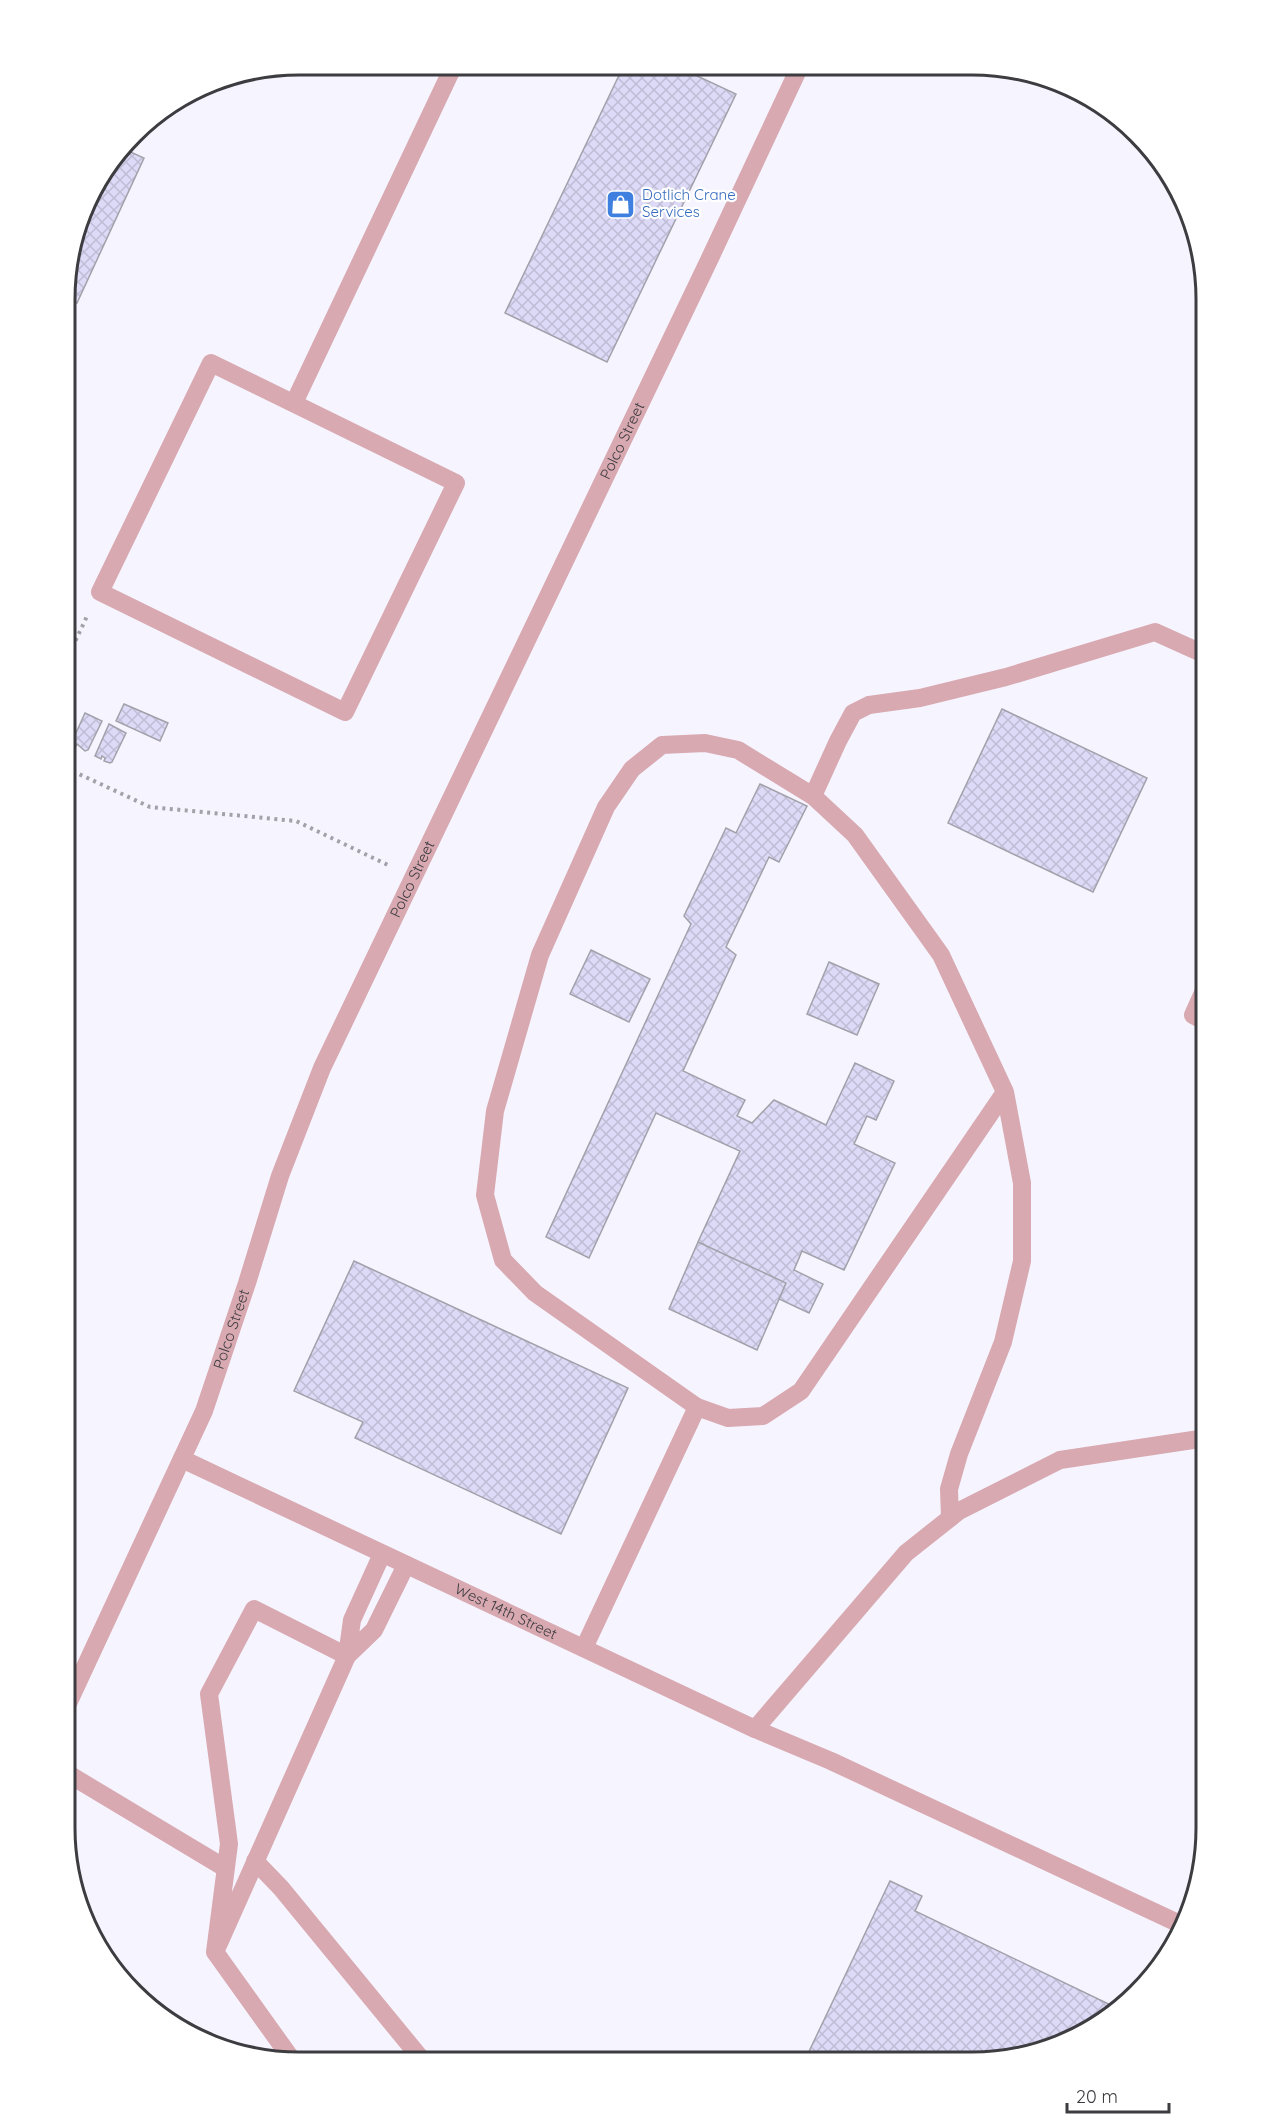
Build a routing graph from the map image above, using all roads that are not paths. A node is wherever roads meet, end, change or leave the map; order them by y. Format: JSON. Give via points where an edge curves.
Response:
{"nodes":[{"id":1,"x":449,"y":75,"type":"edge"},
{"id":2,"x":796,"y":75,"type":"edge"},
{"id":3,"x":294,"y":404,"type":"junction"},
{"id":4,"x":1196,"y":650,"type":"edge"},
{"id":5,"x":813,"y":796,"type":"junction"},
{"id":6,"x":1005,"y":1092,"type":"junction"},
{"id":7,"x":697,"y":1407,"type":"junction"},
{"id":8,"x":1196,"y":1440,"type":"edge"},
{"id":9,"x":182,"y":1459,"type":"junction"},
{"id":10,"x":950,"y":1518,"type":"junction"},
{"id":11,"x":382,"y":1554,"type":"junction"},
{"id":12,"x":406,"y":1565,"type":"junction"},
{"id":13,"x":584,"y":1648,"type":"junction"},
{"id":14,"x":347,"y":1656,"type":"junction"},
{"id":15,"x":75,"y":1689,"type":"edge"},
{"id":16,"x":755,"y":1729,"type":"junction"},
{"id":17,"x":75,"y":1779,"type":"edge"},
{"id":18,"x":255,"y":1861,"type":"junction"},
{"id":19,"x":225,"y":1868,"type":"junction"},
{"id":20,"x":1175,"y":1922,"type":"edge"},
{"id":21,"x":215,"y":1952,"type":"junction"},
{"id":22,"x":287,"y":2052,"type":"edge"},
{"id":23,"x":416,"y":2052,"type":"edge"}],
"edges":[{"from":1,"to":3,"type":"street"},
{"from":2,"to":9,"type":"street","name":"Polco Street","via":[[329,1054],[280,1176],[217,1375]]},
{"from":3,"to":3,"type":"street","via":[[456,483],[345,712],[100,592],[211,363]]},
{"from":4,"to":5,"type":"street","via":[[1155,632],[1006,677],[920,698],[869,705],[854,713]]},
{"from":5,"to":6,"type":"street","via":[[855,835],[941,955]]},
{"from":5,"to":7,"type":"street","via":[[738,750],[705,743],[662,745],[632,769],[606,807],[540,955],[495,1111],[485,1195],[503,1260],[535,1293]]},
{"from":6,"to":7,"type":"street","via":[[801,1391],[763,1416],[728,1418]]},
{"from":6,"to":10,"type":"street","via":[[1022,1183],[1022,1261],[1003,1342],[949,1489]]},
{"from":7,"to":13,"type":"street"},
{"from":8,"to":10,"type":"street","via":[[1060,1460]]},
{"from":9,"to":11,"type":"street","name":"West 14th Street"},
{"from":9,"to":15,"type":"street","name":"Polco Street"},
{"from":10,"to":16,"type":"street","via":[[906,1553]]},
{"from":11,"to":12,"type":"street","name":"West 14th Street"},
{"from":11,"to":14,"type":"street","via":[[352,1620]]},
{"from":12,"to":13,"type":"street","name":"West 14th Street"},
{"from":12,"to":14,"type":"street","via":[[374,1630]]},
{"from":13,"to":16,"type":"street","name":"West 14th Street"},
{"from":14,"to":18,"type":"street"},
{"from":14,"to":19,"type":"street","via":[[254,1609],[209,1694],[228,1844]]},
{"from":16,"to":20,"type":"street","name":"West 14th Street"},
{"from":17,"to":19,"type":"street"},
{"from":18,"to":21,"type":"street"},
{"from":18,"to":23,"type":"street"},
{"from":19,"to":21,"type":"street"},
{"from":21,"to":22,"type":"street"}]}
